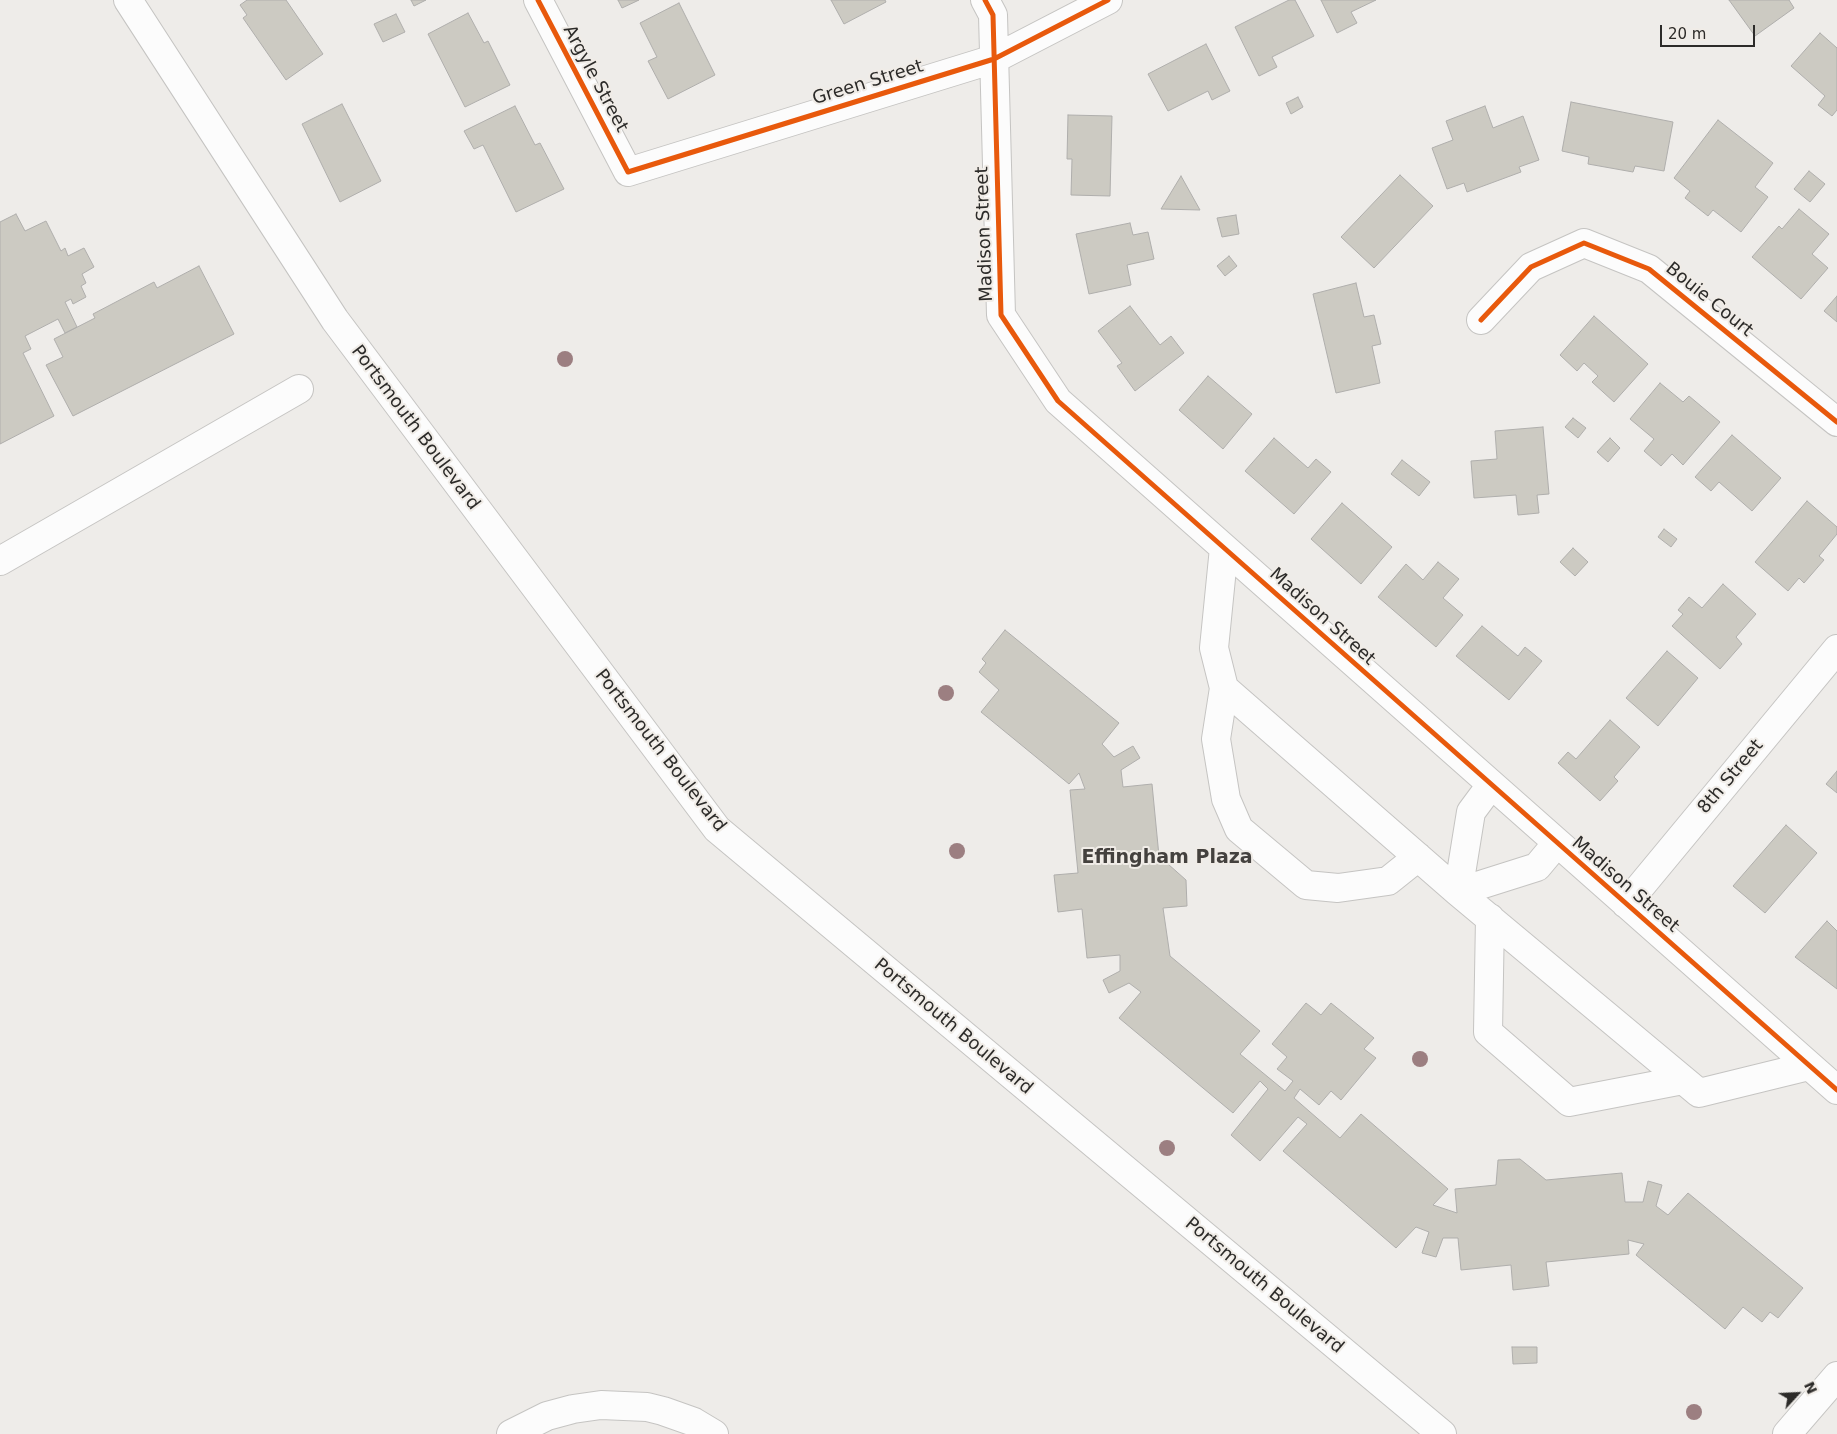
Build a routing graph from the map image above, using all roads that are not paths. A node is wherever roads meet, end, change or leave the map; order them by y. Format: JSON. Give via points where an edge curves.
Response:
{"nodes":[{"id":1,"x":128,"y":0,"type":"edge"},
{"id":2,"x":538,"y":0,"type":"edge"},
{"id":3,"x":985,"y":0,"type":"edge"},
{"id":4,"x":1108,"y":0,"type":"edge"},
{"id":5,"x":994,"y":58,"type":"junction"},
{"id":6,"x":628,"y":172,"type":"joint"},
{"id":7,"x":1481,"y":320,"type":"dead end"},
{"id":8,"x":299,"y":389,"type":"dead end"},
{"id":9,"x":1837,"y":422,"type":"edge"},
{"id":10,"x":1224,"y":548,"type":"junction"},
{"id":11,"x":0,"y":561,"type":"edge"},
{"id":12,"x":1837,"y":649,"type":"edge"},
{"id":13,"x":1224,"y":688,"type":"junction"},
{"id":14,"x":1491,"y":786,"type":"junction"},
{"id":15,"x":1557,"y":843,"type":"junction"},
{"id":16,"x":1418,"y":857,"type":"junction"},
{"id":17,"x":1458,"y":892,"type":"junction"},
{"id":18,"x":1626,"y":904,"type":"junction"},
{"id":19,"x":1490,"y":918,"type":"junction"},
{"id":20,"x":1809,"y":1066,"type":"junction"},
{"id":21,"x":1683,"y":1080,"type":"junction"},
{"id":22,"x":1837,"y":1090,"type":"edge"},
{"id":23,"x":1837,"y":1376,"type":"edge"},
{"id":24,"x":512,"y":1434,"type":"edge"},
{"id":25,"x":714,"y":1434,"type":"edge"},
{"id":26,"x":1442,"y":1434,"type":"edge"},
{"id":27,"x":1786,"y":1434,"type":"edge"}],
"edges":[{"from":1,"to":26,"type":"street","name":"Portsmouth Boulevard","via":[[335,320],[717,829]]},
{"from":2,"to":6,"type":"street","name":"Argyle Street"},
{"from":3,"to":5,"type":"street","name":"Madison Street","via":[[993,15]]},
{"from":4,"to":5,"type":"street","name":"Green Street"},
{"from":5,"to":6,"type":"street","name":"Green Street"},
{"from":5,"to":10,"type":"street","name":"Madison Street","via":[[1001,315],[1058,401]]},
{"from":7,"to":9,"type":"street","name":"Bouie Court","via":[[1531,267],[1584,243],[1649,269]]},
{"from":8,"to":11,"type":"street"},
{"from":10,"to":13,"type":"street","via":[[1214,648]]},
{"from":10,"to":14,"type":"street","name":"Madison Street"},
{"from":12,"to":18,"type":"street","name":"8th Street"},
{"from":13,"to":16,"type":"street"},
{"from":13,"to":16,"type":"street","via":[[1216,739],[1226,800],[1239,829],[1306,885],[1338,888],[1388,881]]},
{"from":14,"to":15,"type":"street","name":"Madison Street"},
{"from":14,"to":17,"type":"street","via":[[1471,812]]},
{"from":15,"to":17,"type":"street","via":[[1537,867]]},
{"from":15,"to":18,"type":"street","name":"Madison Street"},
{"from":16,"to":17,"type":"street"},
{"from":17,"to":19,"type":"street"},
{"from":18,"to":20,"type":"street","name":"Madison Street"},
{"from":19,"to":21,"type":"street"},
{"from":19,"to":21,"type":"street","via":[[1488,1032],[1569,1102]]},
{"from":20,"to":21,"type":"street","via":[[1699,1093]]},
{"from":20,"to":22,"type":"street","name":"Madison Street"},
{"from":23,"to":27,"type":"street"},
{"from":24,"to":25,"type":"street","via":[[547,1416],[601,1405],[663,1411],[694,1422]]}]}
